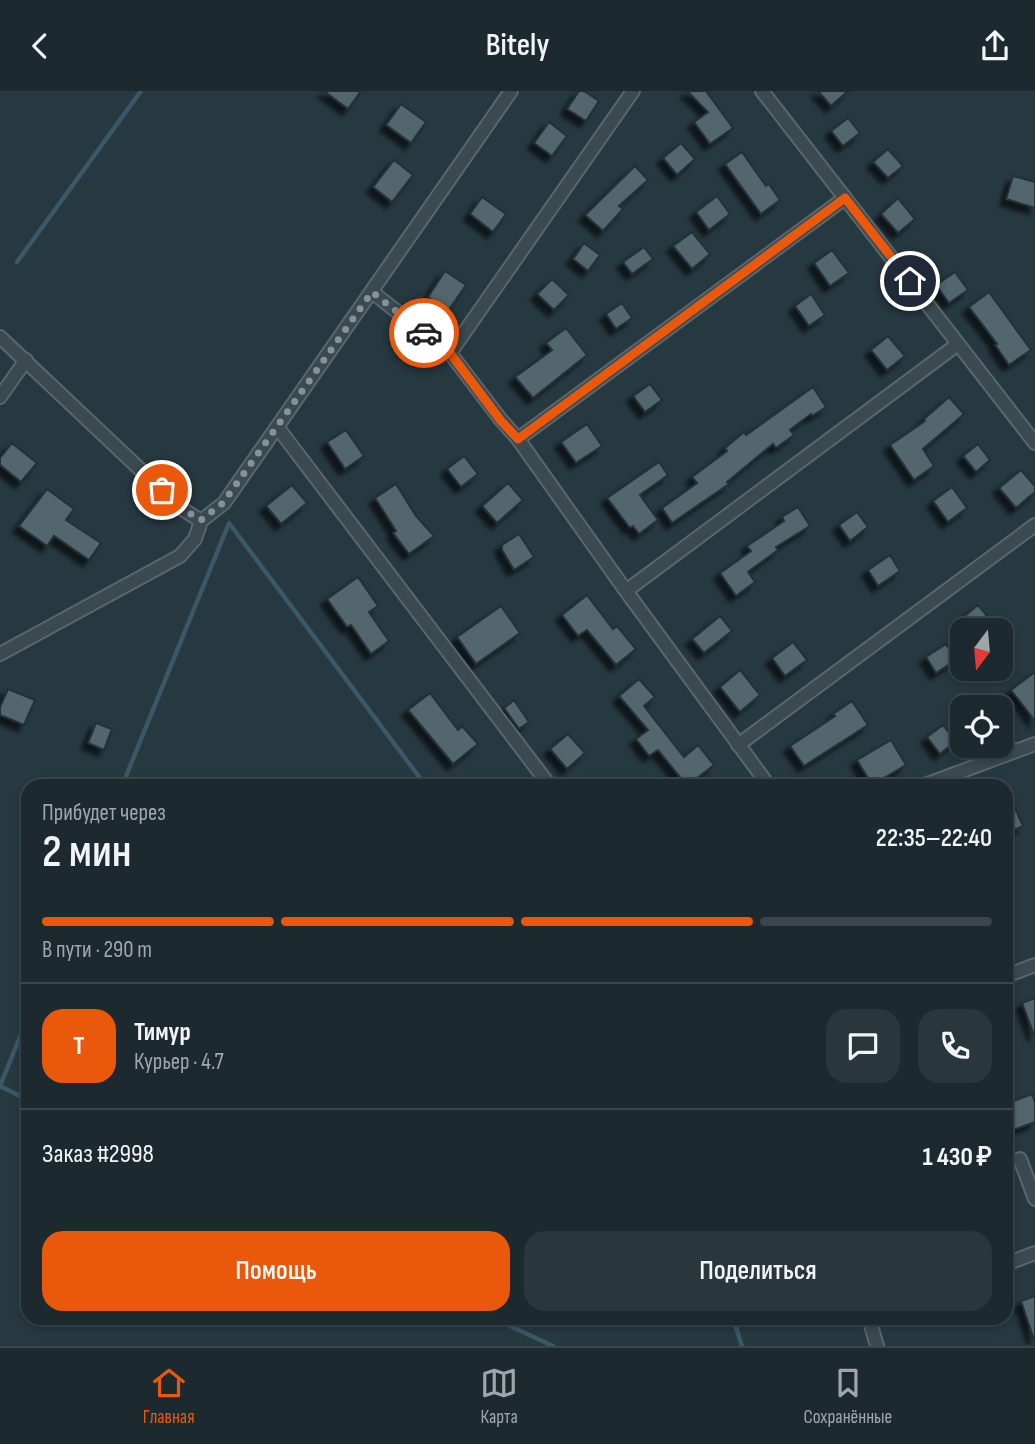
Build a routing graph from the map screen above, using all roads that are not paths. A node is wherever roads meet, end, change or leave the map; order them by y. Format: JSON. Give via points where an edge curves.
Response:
{"nodes":[{"id":1,"x":512,"y":91,"type":"edge"},
{"id":2,"x":633,"y":91,"type":"edge"},
{"id":3,"x":762,"y":91,"type":"edge"},
{"id":4,"x":845,"y":198,"type":"junction"},
{"id":5,"x":372,"y":292,"type":"junction"},
{"id":6,"x":0,"y":337,"type":"edge"},
{"id":7,"x":958,"y":344,"type":"junction"},
{"id":8,"x":450,"y":353,"type":"junction"},
{"id":9,"x":26,"y":360,"type":"junction"},
{"id":10,"x":0,"y":397,"type":"edge"},
{"id":11,"x":278,"y":428,"type":"junction"},
{"id":12,"x":518,"y":439,"type":"junction"},
{"id":13,"x":1035,"y":443,"type":"edge"},
{"id":14,"x":201,"y":520,"type":"junction"},
{"id":15,"x":1035,"y":525,"type":"edge"},
{"id":16,"x":625,"y":591,"type":"junction"},
{"id":17,"x":0,"y":654,"type":"edge"},
{"id":18,"x":1035,"y":744,"type":"edge"},
{"id":19,"x":738,"y":745,"type":"junction"},
{"id":20,"x":545,"y":779,"type":"edge"},
{"id":21,"x":764,"y":779,"type":"edge"},
{"id":22,"x":941,"y":779,"type":"edge"},
{"id":23,"x":1035,"y":965,"type":"edge"},
{"id":24,"x":1013,"y":973,"type":"edge"},
{"id":25,"x":1020,"y":1159,"type":"dead end"},
{"id":26,"x":1035,"y":1199,"type":"edge"},
{"id":27,"x":1035,"y":1253,"type":"edge"},
{"id":28,"x":1013,"y":1261,"type":"edge"},
{"id":29,"x":871,"y":1325,"type":"edge"},
{"id":30,"x":877,"y":1346,"type":"edge"}],
"edges":[{"from":1,"to":5,"type":"street"},
{"from":2,"to":8,"type":"street"},
{"from":3,"to":4,"type":"street"},
{"from":4,"to":7,"type":"street"},
{"from":4,"to":12,"type":"street"},
{"from":5,"to":8,"type":"street"},
{"from":5,"to":11,"type":"street"},
{"from":6,"to":9,"type":"street"},
{"from":7,"to":13,"type":"street"},
{"from":7,"to":16,"type":"street"},
{"from":8,"to":12,"type":"street"},
{"from":9,"to":10,"type":"street"},
{"from":9,"to":14,"type":"street","via":[[181,508]]},
{"from":11,"to":14,"type":"street","via":[[223,503]]},
{"from":11,"to":20,"type":"street"},
{"from":12,"to":16,"type":"street"},
{"from":14,"to":17,"type":"street","via":[[195,539],[180,556]]},
{"from":15,"to":19,"type":"street"},
{"from":16,"to":19,"type":"street"},
{"from":18,"to":22,"type":"street"},
{"from":19,"to":21,"type":"street"},
{"from":23,"to":24,"type":"street"},
{"from":25,"to":26,"type":"street"},
{"from":27,"to":28,"type":"street"},
{"from":29,"to":30,"type":"street"}]}
